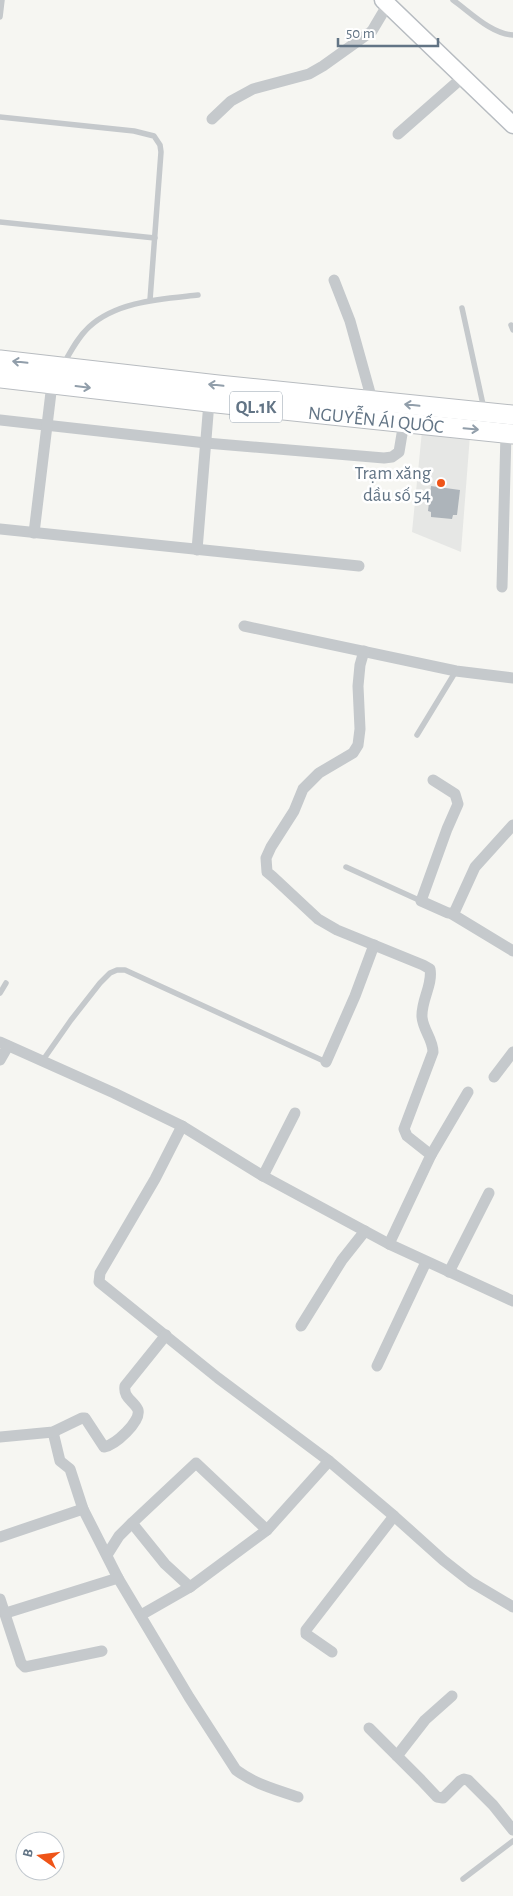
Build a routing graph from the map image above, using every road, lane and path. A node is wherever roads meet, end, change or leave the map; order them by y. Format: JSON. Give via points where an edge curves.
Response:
{"nodes":[{"id":1,"x":2,"y":0,"type":"edge"},
{"id":2,"x":453,"y":0,"type":"edge"},
{"id":3,"x":385,"y":2,"type":"edge"},
{"id":4,"x":0,"y":17,"type":"edge"},
{"id":5,"x":513,"y":35,"type":"edge"},
{"id":6,"x":463,"y":76,"type":"junction"},
{"id":7,"x":0,"y":116,"type":"edge"},
{"id":8,"x":212,"y":118,"type":"dead end"},
{"id":9,"x":513,"y":125,"type":"edge"},
{"id":10,"x":398,"y":134,"type":"dead end"},
{"id":11,"x":0,"y":222,"type":"edge"},
{"id":12,"x":155,"y":238,"type":"junction"},
{"id":13,"x":334,"y":280,"type":"dead end"},
{"id":14,"x":198,"y":295,"type":"dead end"},
{"id":15,"x":150,"y":300,"type":"junction"},
{"id":16,"x":462,"y":308,"type":"dead end"},
{"id":17,"x":0,"y":360,"type":"edge"},
{"id":18,"x":62,"y":367,"type":"junction"},
{"id":19,"x":0,"y":378,"type":"edge"},
{"id":20,"x":52,"y":384,"type":"junction"},
{"id":21,"x":372,"y":400,"type":"junction"},
{"id":22,"x":209,"y":402,"type":"junction"},
{"id":23,"x":442,"y":408,"type":"junction"},
{"id":24,"x":485,"y":412,"type":"junction"},
{"id":25,"x":0,"y":420,"type":"edge"},
{"id":26,"x":404,"y":422,"type":"junction"},
{"id":27,"x":47,"y":426,"type":"junction"},
{"id":28,"x":439,"y":426,"type":"junction"},
{"id":29,"x":511,"y":427,"type":"edge"},
{"id":30,"x":206,"y":443,"type":"junction"},
{"id":31,"x":0,"y":529,"type":"edge"},
{"id":32,"x":34,"y":534,"type":"junction"},
{"id":33,"x":198,"y":550,"type":"junction"},
{"id":34,"x":360,"y":566,"type":"dead end"},
{"id":35,"x":502,"y":587,"type":"dead end"},
{"id":36,"x":244,"y":626,"type":"dead end"},
{"id":37,"x":364,"y":651,"type":"junction"},
{"id":38,"x":456,"y":671,"type":"junction"},
{"id":39,"x":513,"y":678,"type":"edge"},
{"id":40,"x":417,"y":735,"type":"dead end"},
{"id":41,"x":433,"y":780,"type":"dead end"},
{"id":42,"x":513,"y":825,"type":"edge"},
{"id":43,"x":346,"y":867,"type":"dead end"},
{"id":44,"x":420,"y":901,"type":"junction"},
{"id":45,"x":452,"y":914,"type":"junction"},
{"id":46,"x":374,"y":945,"type":"junction"},
{"id":47,"x":513,"y":951,"type":"edge"},
{"id":48,"x":6,"y":983,"type":"dead end"},
{"id":49,"x":0,"y":993,"type":"edge"},
{"id":50,"x":4,"y":1044,"type":"edge"},
{"id":51,"x":513,"y":1052,"type":"edge"},
{"id":52,"x":0,"y":1060,"type":"edge"},
{"id":53,"x":43,"y":1060,"type":"junction"},
{"id":54,"x":326,"y":1062,"type":"joint"},
{"id":55,"x":494,"y":1077,"type":"dead end"},
{"id":56,"x":468,"y":1092,"type":"dead end"},
{"id":57,"x":295,"y":1113,"type":"dead end"},
{"id":58,"x":182,"y":1126,"type":"junction"},
{"id":59,"x":431,"y":1155,"type":"junction"},
{"id":60,"x":263,"y":1176,"type":"junction"},
{"id":61,"x":490,"y":1193,"type":"dead end"},
{"id":62,"x":365,"y":1231,"type":"junction"},
{"id":63,"x":389,"y":1244,"type":"junction"},
{"id":64,"x":426,"y":1262,"type":"junction"},
{"id":65,"x":449,"y":1272,"type":"junction"},
{"id":66,"x":513,"y":1301,"type":"edge"},
{"id":67,"x":301,"y":1326,"type":"dead end"},
{"id":68,"x":166,"y":1335,"type":"junction"},
{"id":69,"x":377,"y":1366,"type":"dead end"},
{"id":70,"x":53,"y":1432,"type":"junction"},
{"id":71,"x":0,"y":1437,"type":"edge"},
{"id":72,"x":329,"y":1461,"type":"junction"},
{"id":73,"x":83,"y":1509,"type":"junction"},
{"id":74,"x":394,"y":1516,"type":"junction"},
{"id":75,"x":132,"y":1522,"type":"junction"},
{"id":76,"x":267,"y":1530,"type":"junction"},
{"id":77,"x":0,"y":1537,"type":"edge"},
{"id":78,"x":107,"y":1555,"type":"junction"},
{"id":79,"x":118,"y":1578,"type":"junction"},
{"id":80,"x":190,"y":1586,"type":"junction"},
{"id":81,"x":0,"y":1599,"type":"edge"},
{"id":82,"x":513,"y":1607,"type":"edge"},
{"id":83,"x":6,"y":1613,"type":"junction"},
{"id":84,"x":141,"y":1615,"type":"junction"},
{"id":85,"x":102,"y":1651,"type":"dead end"},
{"id":86,"x":332,"y":1652,"type":"dead end"},
{"id":87,"x":452,"y":1696,"type":"dead end"},
{"id":88,"x":369,"y":1728,"type":"dead end"},
{"id":89,"x":397,"y":1756,"type":"junction"},
{"id":90,"x":298,"y":1797,"type":"dead end"},
{"id":91,"x":513,"y":1830,"type":"edge"},
{"id":92,"x":513,"y":1842,"type":"edge"},
{"id":93,"x":463,"y":1880,"type":"dead end"}],
"edges":[{"from":1,"to":4,"type":"lane"},
{"from":2,"to":5,"type":"lane","via":[[489,26]]},
{"from":3,"to":6,"type":"street"},
{"from":3,"to":8,"type":"street","via":[[372,31],[323,66],[309,74],[254,89],[232,101]]},
{"from":6,"to":9,"type":"street"},
{"from":6,"to":10,"type":"street"},
{"from":7,"to":12,"type":"lane","via":[[154,136],[161,152]]},
{"from":11,"to":12,"type":"lane"},
{"from":12,"to":15,"type":"lane"},
{"from":13,"to":21,"type":"street","via":[[350,322]]},
{"from":14,"to":15,"type":"lane"},
{"from":15,"to":18,"type":"lane","via":[[131,304],[90,325]]},
{"from":16,"to":24,"type":"lane"},
{"from":18,"to":17,"type":"main road","name":"NGUYỄN ÁI QUỐC","number":"QL.1K","one_way":true},
{"from":21,"to":18,"type":"main road","name":"NGUYỄN ÁI QUỐC","number":"QL.1K","one_way":true},
{"from":19,"to":20,"type":"main road","name":"NGUYỄN ÁI QUỐC","number":"QL.1K"},
{"from":20,"to":22,"type":"main road","name":"NGUYỄN ÁI QUỐC","number":"QL.1K","one_way":true},
{"from":20,"to":27,"type":"street"},
{"from":23,"to":21,"type":"main road","name":"NGUYỄN ÁI QUỐC","number":"QL.1K","one_way":true},
{"from":22,"to":26,"type":"main road","name":"NGUYỄN ÁI QUỐC","number":"QL.1K"},
{"from":22,"to":30,"type":"street"},
{"from":23,"to":24,"type":"main road","name":"NGUYỄN ÁI QUỐC","number":"QL.1K"},
{"from":23,"to":28,"type":"main road"},
{"from":24,"to":29,"type":"main road","name":"NGUYỄN ÁI QUỐC","number":"QL.1K"},
{"from":25,"to":27,"type":"street"},
{"from":26,"to":28,"type":"main road","name":"NGUYỄN ÁI QUỐC","number":"QL.1K"},
{"from":26,"to":30,"type":"street","via":[[399,452],[388,458]]},
{"from":27,"to":30,"type":"street"},
{"from":27,"to":32,"type":"street"},
{"from":28,"to":29,"type":"main road","name":"NGUYỄN ÁI QUỐC","number":"QL.1K","one_way":true},
{"from":29,"to":35,"type":"street"},
{"from":30,"to":33,"type":"street"},
{"from":31,"to":32,"type":"street"},
{"from":32,"to":33,"type":"street"},
{"from":33,"to":34,"type":"street"},
{"from":36,"to":37,"type":"street"},
{"from":37,"to":38,"type":"street"},
{"from":37,"to":46,"type":"street","via":[[358,686],[358,745],[353,753],[319,773],[303,789],[294,811],[271,847],[266,866],[267,872],[318,919]]},
{"from":38,"to":39,"type":"street"},
{"from":38,"to":40,"type":"lane"},
{"from":41,"to":44,"type":"street","via":[[455,794],[458,804]]},
{"from":42,"to":45,"type":"street","via":[[474,868]]},
{"from":43,"to":44,"type":"lane"},
{"from":44,"to":45,"type":"street"},
{"from":45,"to":47,"type":"street"},
{"from":46,"to":54,"type":"street","via":[[356,996]]},
{"from":46,"to":59,"type":"street","via":[[426,966],[431,972],[422,1018],[433,1052],[404,1129],[407,1136]]},
{"from":48,"to":49,"type":"lane"},
{"from":50,"to":52,"type":"street"},
{"from":50,"to":53,"type":"street"},
{"from":51,"to":55,"type":"street"},
{"from":53,"to":54,"type":"lane","via":[[100,983],[110,973],[125,970]]},
{"from":53,"to":58,"type":"street"},
{"from":56,"to":59,"type":"street"},
{"from":57,"to":60,"type":"street"},
{"from":58,"to":60,"type":"street"},
{"from":58,"to":68,"type":"street","via":[[99,1277],[99,1282]]},
{"from":59,"to":63,"type":"street"},
{"from":60,"to":62,"type":"street"},
{"from":61,"to":65,"type":"street"},
{"from":62,"to":63,"type":"street"},
{"from":62,"to":67,"type":"street","via":[[342,1260]]},
{"from":63,"to":64,"type":"street"},
{"from":64,"to":65,"type":"street"},
{"from":64,"to":69,"type":"street"},
{"from":65,"to":66,"type":"street"},
{"from":68,"to":70,"type":"street","via":[[125,1386],[126,1396],[138,1413],[123,1437],[104,1447],[85,1418]]},
{"from":68,"to":72,"type":"street"},
{"from":70,"to":71,"type":"street"},
{"from":70,"to":73,"type":"street","via":[[60,1461],[70,1469]]},
{"from":72,"to":74,"type":"street"},
{"from":72,"to":76,"type":"street"},
{"from":73,"to":77,"type":"street"},
{"from":73,"to":78,"type":"street"},
{"from":74,"to":82,"type":"street","via":[[471,1582]]},
{"from":74,"to":86,"type":"street","via":[[306,1630],[306,1634]]},
{"from":75,"to":76,"type":"street","via":[[196,1463]]},
{"from":75,"to":78,"type":"street"},
{"from":75,"to":80,"type":"street","via":[[165,1564]]},
{"from":76,"to":80,"type":"street"},
{"from":78,"to":79,"type":"street"},
{"from":79,"to":83,"type":"street"},
{"from":79,"to":84,"type":"street"},
{"from":80,"to":84,"type":"street"},
{"from":81,"to":83,"type":"street"},
{"from":83,"to":85,"type":"street","via":[[25,1667]]},
{"from":84,"to":90,"type":"street","via":[[236,1770],[262,1785]]},
{"from":87,"to":89,"type":"street","via":[[424,1720]]},
{"from":88,"to":89,"type":"street"},
{"from":89,"to":91,"type":"street","via":[[438,1798],[443,1798],[460,1781],[468,1780]]},
{"from":92,"to":93,"type":"lane"}]}
